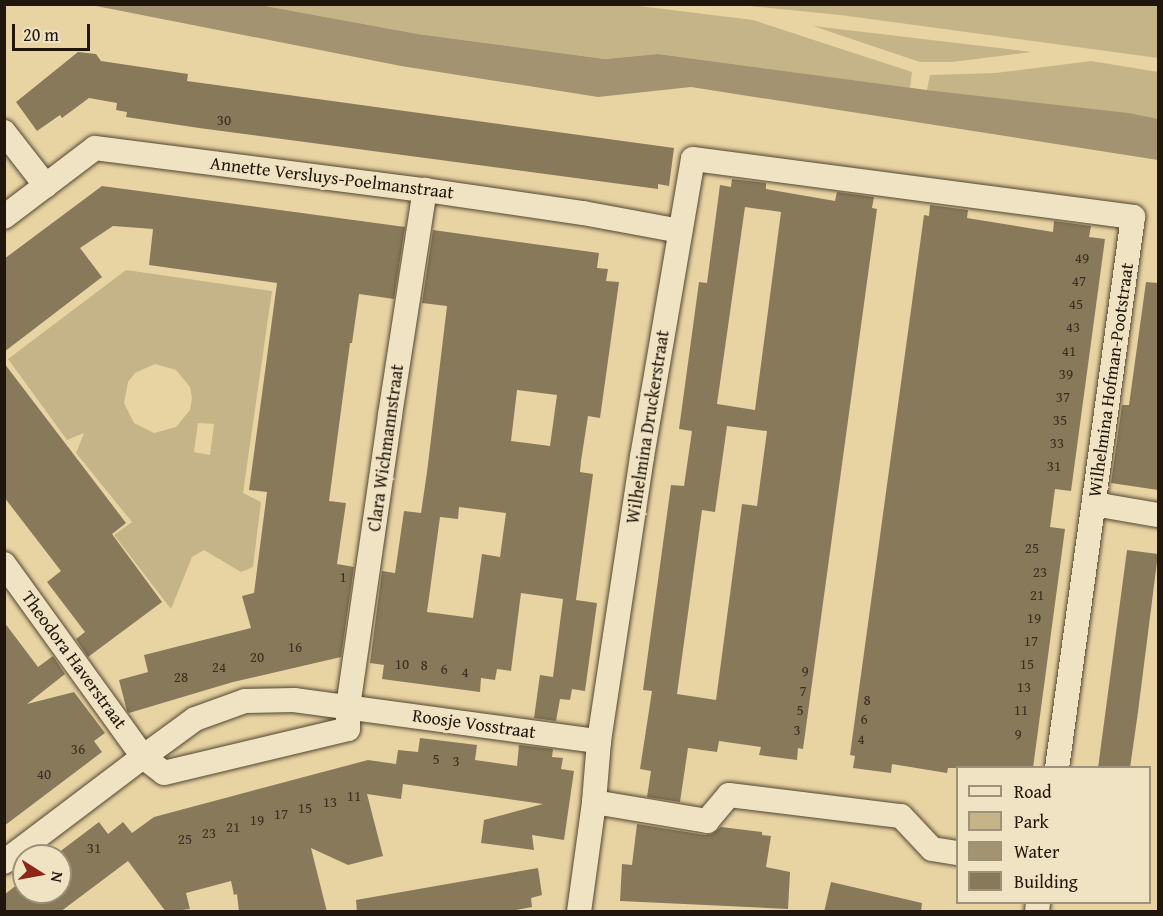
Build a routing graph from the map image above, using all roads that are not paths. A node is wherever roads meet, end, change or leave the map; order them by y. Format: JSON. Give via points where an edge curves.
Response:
{"nodes":[{"id":1,"x":4,"y":132,"type":"edge"},
{"id":2,"x":46,"y":186,"type":"junction"},
{"id":3,"x":908,"y":187,"type":"joint"},
{"id":4,"x":425,"y":190,"type":"junction"},
{"id":5,"x":4,"y":217,"type":"edge"},
{"id":6,"x":680,"y":231,"type":"junction"},
{"id":7,"x":1094,"y":504,"type":"junction"},
{"id":8,"x":1158,"y":515,"type":"edge"},
{"id":9,"x":4,"y":564,"type":"edge"},
{"id":10,"x":348,"y":707,"type":"junction"},
{"id":11,"x":599,"y":741,"type":"junction"},
{"id":12,"x":143,"y":756,"type":"junction"},
{"id":13,"x":1057,"y":766,"type":"edge"},
{"id":14,"x":594,"y":802,"type":"junction"},
{"id":15,"x":956,"y":853,"type":"edge"},
{"id":16,"x":4,"y":862,"type":"edge"},
{"id":17,"x":579,"y":912,"type":"edge"}],
"edges":[{"from":1,"to":2,"type":"street"},
{"from":2,"to":4,"type":"street","name":"Annette Versluys-Poelmanstraat","via":[[95,148]]},
{"from":2,"to":5,"type":"street","name":"Annette Versluys-Poelmanstraat"},
{"from":3,"to":6,"type":"street","name":"Wilhelmina Druckerstraat","via":[[693,159]]},
{"from":3,"to":7,"type":"street","name":"Wilhelmina Hofman-Pootstraat","via":[[1132,218]]},
{"from":4,"to":6,"type":"street","name":"Annette Versluys-Poelmanstraat"},
{"from":4,"to":10,"type":"street","name":"Clara Wichmannstraat"},
{"from":6,"to":11,"type":"street","name":"Wilhelmina Druckerstraat"},
{"from":7,"to":8,"type":"street"},
{"from":7,"to":13,"type":"street","name":"Wilhelmina Hofman-Pootstraat"},
{"from":9,"to":12,"type":"street","name":"Theodora Haverstraat"},
{"from":10,"to":11,"type":"street","name":"Roosje Vosstraat"},
{"from":10,"to":12,"type":"street","name":"Roosje Vosstraat","via":[[294,700],[245,701],[195,718]]},
{"from":10,"to":12,"type":"street","via":[[348,729],[164,773]]},
{"from":11,"to":14,"type":"street","name":"Wilhelmina Druckerstraat"},
{"from":12,"to":16,"type":"street","name":"Roosje Vosstraat"},
{"from":14,"to":15,"type":"street","via":[[707,820],[729,795],[901,816],[932,849]]},
{"from":14,"to":17,"type":"street","name":"Wilhelmina Druckerstraat"}]}
